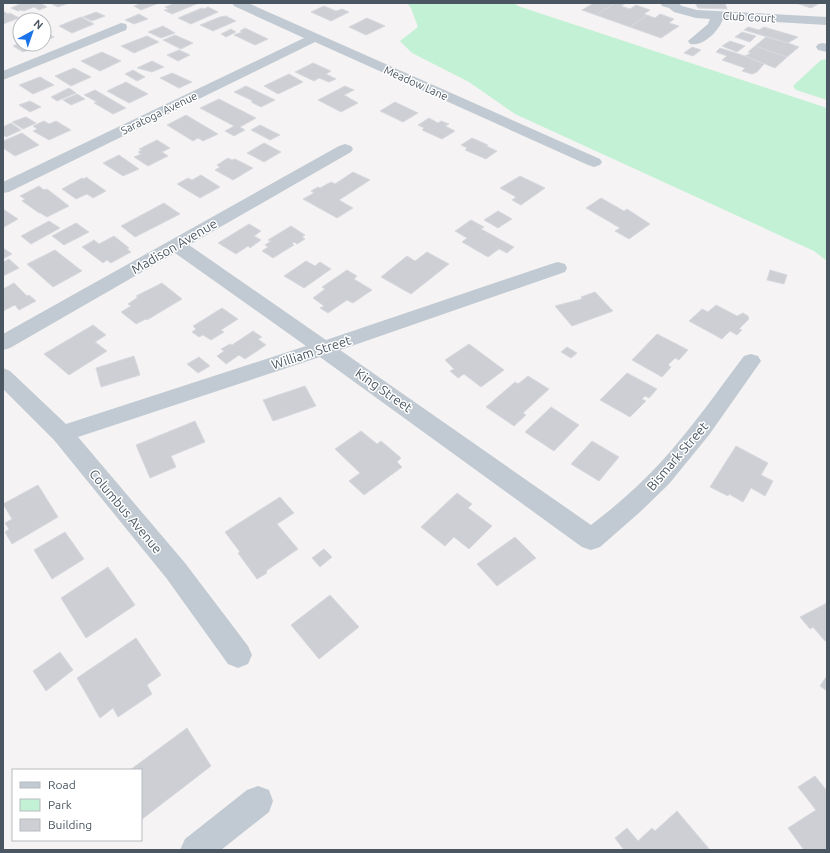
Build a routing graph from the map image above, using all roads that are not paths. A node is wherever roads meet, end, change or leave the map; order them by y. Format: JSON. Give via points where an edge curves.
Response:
{"nodes":[{"id":1,"x":238,"y":3,"type":"edge"},
{"id":2,"x":671,"y":4,"type":"edge"},
{"id":3,"x":717,"y":16,"type":"junction"},
{"id":4,"x":827,"y":20,"type":"edge"},
{"id":5,"x":121,"y":28,"type":"dead end"},
{"id":6,"x":314,"y":38,"type":"junction"},
{"id":7,"x":695,"y":41,"type":"dead end"},
{"id":8,"x":3,"y":76,"type":"edge"},
{"id":9,"x":345,"y":149,"type":"dead end"},
{"id":10,"x":594,"y":162,"type":"dead end"},
{"id":11,"x":3,"y":188,"type":"edge"},
{"id":12,"x":176,"y":245,"type":"junction"},
{"id":13,"x":558,"y":268,"type":"dead end"},
{"id":14,"x":3,"y":343,"type":"edge"},
{"id":15,"x":324,"y":348,"type":"junction"},
{"id":16,"x":751,"y":361,"type":"dead end"},
{"id":17,"x":3,"y":376,"type":"edge"},
{"id":18,"x":62,"y":434,"type":"junction"},
{"id":19,"x":591,"y":539,"type":"joint"},
{"id":20,"x":238,"y":655,"type":"dead end"},
{"id":21,"x":258,"y":801,"type":"dead end"},
{"id":22,"x":196,"y":850,"type":"edge"}],
"edges":[{"from":1,"to":6,"type":"street","name":"Meadow Lane"},
{"from":2,"to":3,"type":"street","name":"Club Court","via":[[684,11]]},
{"from":3,"to":4,"type":"street","name":"Club Court"},
{"from":3,"to":7,"type":"street","via":[[717,22],[713,27]]},
{"from":5,"to":8,"type":"street"},
{"from":6,"to":10,"type":"street","name":"Meadow Lane"},
{"from":6,"to":11,"type":"street","name":"Saratoga Avenue"},
{"from":9,"to":12,"type":"street","name":"Madison Avenue"},
{"from":12,"to":14,"type":"street","name":"Madison Avenue"},
{"from":12,"to":15,"type":"street","name":"King Street"},
{"from":13,"to":15,"type":"street","name":"William Street"},
{"from":15,"to":18,"type":"street","name":"William Street"},
{"from":15,"to":19,"type":"street","name":"King Street"},
{"from":16,"to":19,"type":"street","name":"Bismark Street","via":[[669,469],[620,516]]},
{"from":17,"to":18,"type":"street","name":"Columbus Avenue"},
{"from":18,"to":20,"type":"street","name":"Columbus Avenue","via":[[176,571]]},
{"from":21,"to":22,"type":"street"}]}
